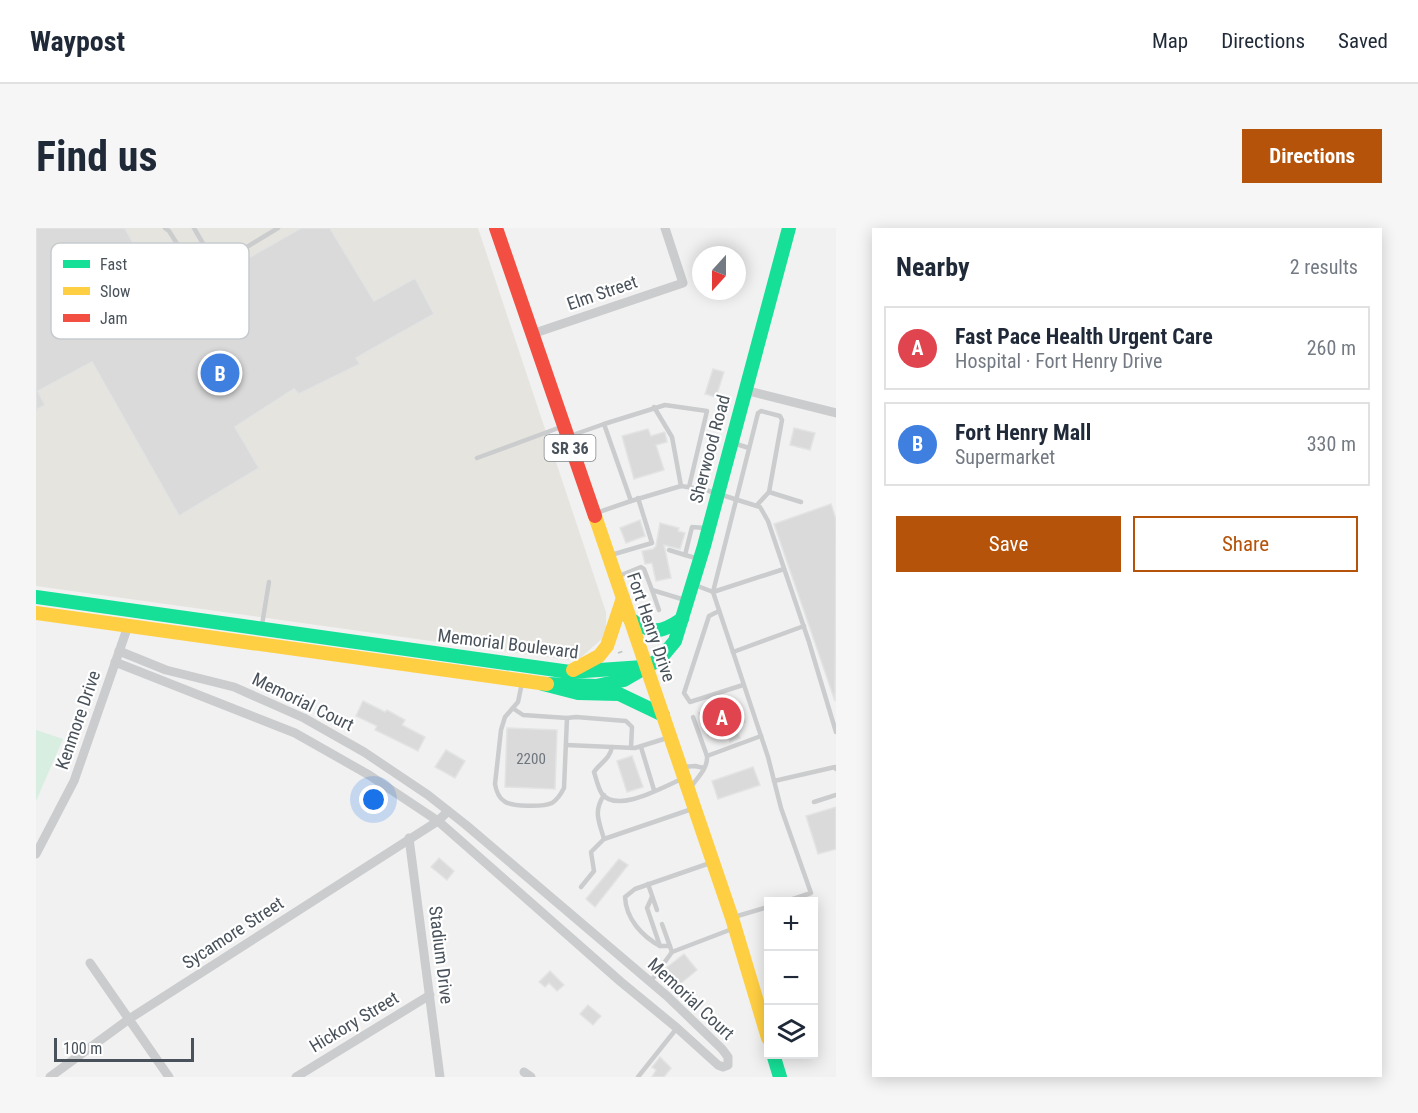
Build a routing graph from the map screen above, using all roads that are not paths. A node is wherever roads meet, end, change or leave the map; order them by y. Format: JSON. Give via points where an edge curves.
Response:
{"nodes":[{"id":1,"x":165,"y":228,"type":"edge"},
{"id":2,"x":194,"y":228,"type":"edge"},
{"id":3,"x":278,"y":228,"type":"edge"},
{"id":4,"x":496,"y":228,"type":"edge"},
{"id":5,"x":665,"y":228,"type":"edge"},
{"id":6,"x":789,"y":228,"type":"edge"},
{"id":7,"x":177,"y":243,"type":"edge"},
{"id":8,"x":203,"y":243,"type":"edge"},
{"id":9,"x":249,"y":246,"type":"edge"},
{"id":10,"x":532,"y":333,"type":"junction"},
{"id":11,"x":745,"y":390,"type":"junction"},
{"id":12,"x":654,"y":407,"type":"junction"},
{"id":13,"x":836,"y":413,"type":"edge"},
{"id":14,"x":604,"y":424,"type":"junction"},
{"id":15,"x":565,"y":432,"type":"junction"},
{"id":16,"x":731,"y":442,"type":"junction"},
{"id":17,"x":749,"y":448,"type":"junction"},
{"id":18,"x":477,"y":458,"type":"dead end"},
{"id":19,"x":681,"y":486,"type":"junction"},
{"id":20,"x":689,"y":487,"type":"junction"},
{"id":21,"x":769,"y":492,"type":"junction"},
{"id":22,"x":717,"y":493,"type":"junction"},
{"id":23,"x":639,"y":498,"type":"junction"},
{"id":24,"x":738,"y":499,"type":"junction"},
{"id":25,"x":631,"y":501,"type":"junction"},
{"id":26,"x":801,"y":502,"type":"dead end"},
{"id":27,"x":758,"y":505,"type":"junction"},
{"id":28,"x":594,"y":514,"type":"junction"},
{"id":29,"x":708,"y":529,"type":"junction"},
{"id":30,"x":669,"y":550,"type":"dead end"},
{"id":31,"x":685,"y":555,"type":"junction"},
{"id":32,"x":608,"y":556,"type":"junction"},
{"id":33,"x":700,"y":559,"type":"junction"},
{"id":34,"x":784,"y":569,"type":"junction"},
{"id":35,"x":615,"y":577,"type":"junction"},
{"id":36,"x":269,"y":582,"type":"dead end"},
{"id":37,"x":693,"y":584,"type":"junction"},
{"id":38,"x":652,"y":590,"type":"junction"},
{"id":39,"x":712,"y":592,"type":"junction"},
{"id":40,"x":36,"y":597,"type":"edge"},
{"id":41,"x":622,"y":598,"type":"junction"},
{"id":42,"x":688,"y":601,"type":"junction"},
{"id":43,"x":659,"y":610,"type":"dead end"},
{"id":44,"x":719,"y":611,"type":"junction"},
{"id":45,"x":133,"y":612,"type":"junction"},
{"id":46,"x":36,"y":613,"type":"edge"},
{"id":47,"x":630,"y":619,"type":"junction"},
{"id":48,"x":682,"y":619,"type":"junction"},
{"id":49,"x":128,"y":626,"type":"junction"},
{"id":50,"x":804,"y":626,"type":"junction"},
{"id":51,"x":261,"y":628,"type":"junction"},
{"id":52,"x":260,"y":645,"type":"junction"},
{"id":53,"x":119,"y":651,"type":"junction"},
{"id":54,"x":733,"y":652,"type":"junction"},
{"id":55,"x":115,"y":662,"type":"junction"},
{"id":56,"x":647,"y":668,"type":"junction"},
{"id":57,"x":570,"y":672,"type":"junction"},
{"id":58,"x":522,"y":681,"type":"junction"},
{"id":59,"x":543,"y":684,"type":"junction"},
{"id":60,"x":743,"y":685,"type":"junction"},
{"id":61,"x":514,"y":709,"type":"junction"},
{"id":62,"x":663,"y":715,"type":"junction"},
{"id":63,"x":693,"y":717,"type":"dead end"},
{"id":64,"x":304,"y":718,"type":"junction"},
{"id":65,"x":567,"y":718,"type":"junction"},
{"id":66,"x":836,"y":732,"type":"edge"},
{"id":67,"x":295,"y":733,"type":"junction"},
{"id":68,"x":761,"y":736,"type":"junction"},
{"id":69,"x":670,"y":737,"type":"junction"},
{"id":70,"x":566,"y":745,"type":"junction"},
{"id":71,"x":612,"y":747,"type":"junction"},
{"id":72,"x":641,"y":747,"type":"junction"},
{"id":73,"x":630,"y":748,"type":"junction"},
{"id":74,"x":707,"y":756,"type":"junction"},
{"id":75,"x":836,"y":762,"type":"edge"},
{"id":76,"x":704,"y":768,"type":"junction"},
{"id":77,"x":836,"y":768,"type":"edge"},
{"id":78,"x":684,"y":779,"type":"junction"},
{"id":79,"x":774,"y":781,"type":"junction"},
{"id":80,"x":654,"y":790,"type":"junction"},
{"id":81,"x":604,"y":795,"type":"junction"},
{"id":82,"x":836,"y":795,"type":"edge"},
{"id":83,"x":814,"y":802,"type":"dead end"},
{"id":84,"x":694,"y":808,"type":"junction"},
{"id":85,"x":448,"y":811,"type":"junction"},
{"id":86,"x":438,"y":821,"type":"junction"},
{"id":87,"x":409,"y":838,"type":"junction"},
{"id":88,"x":604,"y":839,"type":"junction"},
{"id":89,"x":36,"y":854,"type":"edge"},
{"id":90,"x":713,"y":862,"type":"junction"},
{"id":91,"x":648,"y":884,"type":"junction"},
{"id":92,"x":581,"y":887,"type":"dead end"},
{"id":93,"x":652,"y":897,"type":"junction"},
{"id":94,"x":799,"y":897,"type":"edge"},
{"id":95,"x":764,"y":909,"type":"edge"},
{"id":96,"x":657,"y":910,"type":"dead end"},
{"id":97,"x":733,"y":923,"type":"junction"},
{"id":98,"x":662,"y":924,"type":"dead end"},
{"id":99,"x":660,"y":946,"type":"junction"},
{"id":100,"x":671,"y":949,"type":"junction"},
{"id":101,"x":90,"y":963,"type":"dead end"},
{"id":102,"x":633,"y":967,"type":"junction"},
{"id":103,"x":621,"y":982,"type":"junction"},
{"id":104,"x":651,"y":982,"type":"junction"},
{"id":105,"x":430,"y":995,"type":"junction"},
{"id":106,"x":129,"y":1020,"type":"junction"},
{"id":107,"x":764,"y":1025,"type":"edge"},
{"id":108,"x":677,"y":1028,"type":"junction"},
{"id":109,"x":775,"y":1059,"type":"edge"},
{"id":110,"x":50,"y":1077,"type":"edge"},
{"id":111,"x":169,"y":1077,"type":"edge"},
{"id":112,"x":296,"y":1077,"type":"edge"},
{"id":113,"x":440,"y":1077,"type":"edge"},
{"id":114,"x":638,"y":1077,"type":"edge"},
{"id":115,"x":780,"y":1077,"type":"edge"}],
"edges":[{"from":1,"to":7,"type":"lane"},
{"from":2,"to":8,"type":"lane"},
{"from":3,"to":9,"type":"lane"},
{"from":4,"to":10,"type":"main road","name":"Fort Henry Drive","number":"SR 36"},
{"from":5,"to":10,"type":"street","name":"Elm Street","via":[[683,283]]},
{"from":6,"to":11,"type":"main road","name":"Sherwood Road"},
{"from":10,"to":15,"type":"main road","name":"Fort Henry Drive","number":"SR 36"},
{"from":11,"to":13,"type":"street"},
{"from":11,"to":16,"type":"main road","name":"Sherwood Road"},
{"from":12,"to":14,"type":"lane"},
{"from":12,"to":19,"type":"lane","via":[[672,437]]},
{"from":12,"to":20,"type":"lane","via":[[676,405],[707,411]]},
{"from":14,"to":15,"type":"lane"},
{"from":14,"to":25,"type":"lane"},
{"from":15,"to":18,"type":"lane"},
{"from":15,"to":28,"type":"main road","name":"Fort Henry Drive","number":"SR 36"},
{"from":16,"to":17,"type":"lane"},
{"from":16,"to":22,"type":"main road","name":"Sherwood Road"},
{"from":17,"to":21,"type":"lane","via":[[758,412],[780,416]]},
{"from":17,"to":24,"type":"lane"},
{"from":19,"to":20,"type":"lane"},
{"from":19,"to":23,"type":"lane"},
{"from":20,"to":22,"type":"lane"},
{"from":21,"to":26,"type":"lane"},
{"from":21,"to":27,"type":"lane"},
{"from":22,"to":24,"type":"lane"},
{"from":22,"to":29,"type":"main road","name":"Sherwood Road"},
{"from":23,"to":25,"type":"lane"},
{"from":23,"to":32,"type":"lane","via":[[652,543]]},
{"from":24,"to":27,"type":"lane"},
{"from":24,"to":39,"type":"lane"},
{"from":25,"to":28,"type":"lane"},
{"from":27,"to":34,"type":"lane","via":[[768,521]]},
{"from":28,"to":32,"type":"main road","name":"Fort Henry Drive","number":"SR 36"},
{"from":29,"to":31,"type":"lane","via":[[693,527]]},
{"from":29,"to":33,"type":"main road","name":"Sherwood Road"},
{"from":30,"to":31,"type":"lane"},
{"from":31,"to":33,"type":"lane"},
{"from":32,"to":35,"type":"main road","name":"Fort Henry Drive","number":"SR 36"},
{"from":33,"to":37,"type":"main road","name":"Sherwood Road"},
{"from":34,"to":39,"type":"lane"},
{"from":34,"to":50,"type":"lane"},
{"from":35,"to":38,"type":"lane","via":[[641,567]]},
{"from":35,"to":41,"type":"main road","name":"Fort Henry Drive","number":"SR 36"},
{"from":36,"to":51,"type":"lane"},
{"from":37,"to":39,"type":"lane"},
{"from":37,"to":42,"type":"main road","name":"Sherwood Road"},
{"from":38,"to":42,"type":"lane"},
{"from":38,"to":43,"type":"lane"},
{"from":39,"to":44,"type":"lane"},
{"from":40,"to":45,"type":"main road","name":"Memorial Boulevard"},
{"from":41,"to":47,"type":"main road","name":"Fort Henry Drive","number":"SR 36"},
{"from":41,"to":57,"type":"main road","via":[[608,646],[599,656]]},
{"from":42,"to":48,"type":"main road","name":"Sherwood Road"},
{"from":44,"to":54,"type":"lane"},
{"from":44,"to":60,"type":"lane","via":[[709,616],[684,693],[690,702]]},
{"from":45,"to":49,"type":"main road"},
{"from":45,"to":51,"type":"main road","name":"Memorial Boulevard"},
{"from":46,"to":49,"type":"main road","name":"Memorial Boulevard"},
{"from":47,"to":48,"type":"main road","via":[[654,632],[662,632]]},
{"from":47,"to":56,"type":"main road","name":"Fort Henry Drive","number":"SR 36"},
{"from":48,"to":56,"type":"main road","name":"Sherwood Road","via":[[675,641]]},
{"from":49,"to":52,"type":"main road","name":"Memorial Boulevard"},
{"from":49,"to":53,"type":"street","name":"Kenmore Drive"},
{"from":50,"to":54,"type":"lane"},
{"from":50,"to":66,"type":"lane"},
{"from":51,"to":52,"type":"main road"},
{"from":51,"to":57,"type":"main road","name":"Memorial Boulevard"},
{"from":52,"to":58,"type":"main road","name":"Memorial Boulevard"},
{"from":53,"to":55,"type":"street","name":"Kenmore Drive"},
{"from":53,"to":64,"type":"street","name":"Memorial Court","via":[[166,670],[234,687]]},
{"from":54,"to":60,"type":"lane"},
{"from":55,"to":67,"type":"street","name":"Memorial Court"},
{"from":55,"to":89,"type":"street","name":"Kenmore Drive","via":[[74,781]]},
{"from":56,"to":57,"type":"main road","name":"Memorial Boulevard"},
{"from":56,"to":59,"type":"main road","name":"Memorial Boulevard","via":[[624,680],[596,686]]},
{"from":56,"to":62,"type":"main road","name":"Fort Henry Drive","number":"SR 36"},
{"from":58,"to":59,"type":"main road","name":"Memorial Boulevard"},
{"from":58,"to":61,"type":"lane"},
{"from":59,"to":62,"type":"main road","via":[[578,693],[619,694]]},
{"from":60,"to":68,"type":"lane"},
{"from":61,"to":65,"type":"lane","via":[[523,715]]},
{"from":61,"to":70,"type":"lane","via":[[505,717],[501,730],[495,771],[496,792],[504,802],[544,805],[559,797],[564,788]]},
{"from":62,"to":69,"type":"main road","name":"Fort Henry Drive","number":"SR 36"},
{"from":63,"to":74,"type":"lane"},
{"from":64,"to":67,"type":"street"},
{"from":64,"to":85,"type":"street","name":"Memorial Court","via":[[364,752]]},
{"from":65,"to":70,"type":"lane"},
{"from":65,"to":73,"type":"lane","via":[[626,721],[632,727]]},
{"from":67,"to":86,"type":"street","name":"Memorial Court","via":[[369,775]]},
{"from":68,"to":74,"type":"lane"},
{"from":68,"to":79,"type":"lane"},
{"from":69,"to":72,"type":"lane"},
{"from":69,"to":78,"type":"main road","name":"Fort Henry Drive","number":"SR 36"},
{"from":70,"to":71,"type":"lane"},
{"from":71,"to":73,"type":"lane"},
{"from":71,"to":81,"type":"lane","via":[[594,772]]},
{"from":72,"to":73,"type":"lane"},
{"from":72,"to":80,"type":"lane"},
{"from":74,"to":76,"type":"lane"},
{"from":75,"to":77,"type":"lane"},
{"from":76,"to":78,"type":"lane","via":[[702,773]]},
{"from":76,"to":78,"type":"lane","via":[[695,766]]},
{"from":77,"to":79,"type":"lane"},
{"from":78,"to":80,"type":"lane"},
{"from":78,"to":84,"type":"main road","name":"Fort Henry Drive","number":"SR 36"},
{"from":79,"to":94,"type":"lane","via":[[811,893]]},
{"from":80,"to":81,"type":"lane","via":[[629,801],[616,801]]},
{"from":81,"to":88,"type":"lane","via":[[597,812]]},
{"from":82,"to":83,"type":"lane"},
{"from":84,"to":88,"type":"lane"},
{"from":84,"to":90,"type":"main road","name":"Fort Henry Drive","number":"SR 36"},
{"from":85,"to":86,"type":"street","name":"Sycamore Street"},
{"from":85,"to":102,"type":"street","name":"Memorial Court"},
{"from":86,"to":87,"type":"street","name":"Sycamore Street"},
{"from":86,"to":103,"type":"street","name":"Memorial Court"},
{"from":87,"to":105,"type":"street","name":"Stadium Drive"},
{"from":87,"to":106,"type":"street","name":"Sycamore Street"},
{"from":88,"to":92,"type":"lane","via":[[591,852],[594,871]]},
{"from":90,"to":91,"type":"lane"},
{"from":90,"to":97,"type":"main road","name":"Fort Henry Drive","number":"SR 36"},
{"from":91,"to":93,"type":"lane"},
{"from":91,"to":99,"type":"lane","via":[[626,897],[626,905],[645,938]]},
{"from":93,"to":96,"type":"lane"},
{"from":93,"to":99,"type":"lane","via":[[647,908]]},
{"from":95,"to":97,"type":"lane"},
{"from":97,"to":100,"type":"lane"},
{"from":97,"to":107,"type":"main road","name":"Fort Henry Drive","number":"SR 36"},
{"from":98,"to":100,"type":"lane"},
{"from":99,"to":100,"type":"lane"},
{"from":100,"to":104,"type":"lane"},
{"from":101,"to":106,"type":"street"},
{"from":102,"to":103,"type":"street"},
{"from":102,"to":104,"type":"street","name":"Memorial Court"},
{"from":103,"to":108,"type":"street","name":"Memorial Court"},
{"from":104,"to":108,"type":"street","name":"Memorial Court","via":[[722,1049],[728,1065],[718,1065]]},
{"from":105,"to":112,"type":"street","name":"Hickory Street"},
{"from":105,"to":113,"type":"street","name":"Stadium Drive"},
{"from":106,"to":110,"type":"street","name":"Sycamore Street"},
{"from":106,"to":111,"type":"street"},
{"from":108,"to":114,"type":"lane"},
{"from":109,"to":115,"type":"main road"}]}
